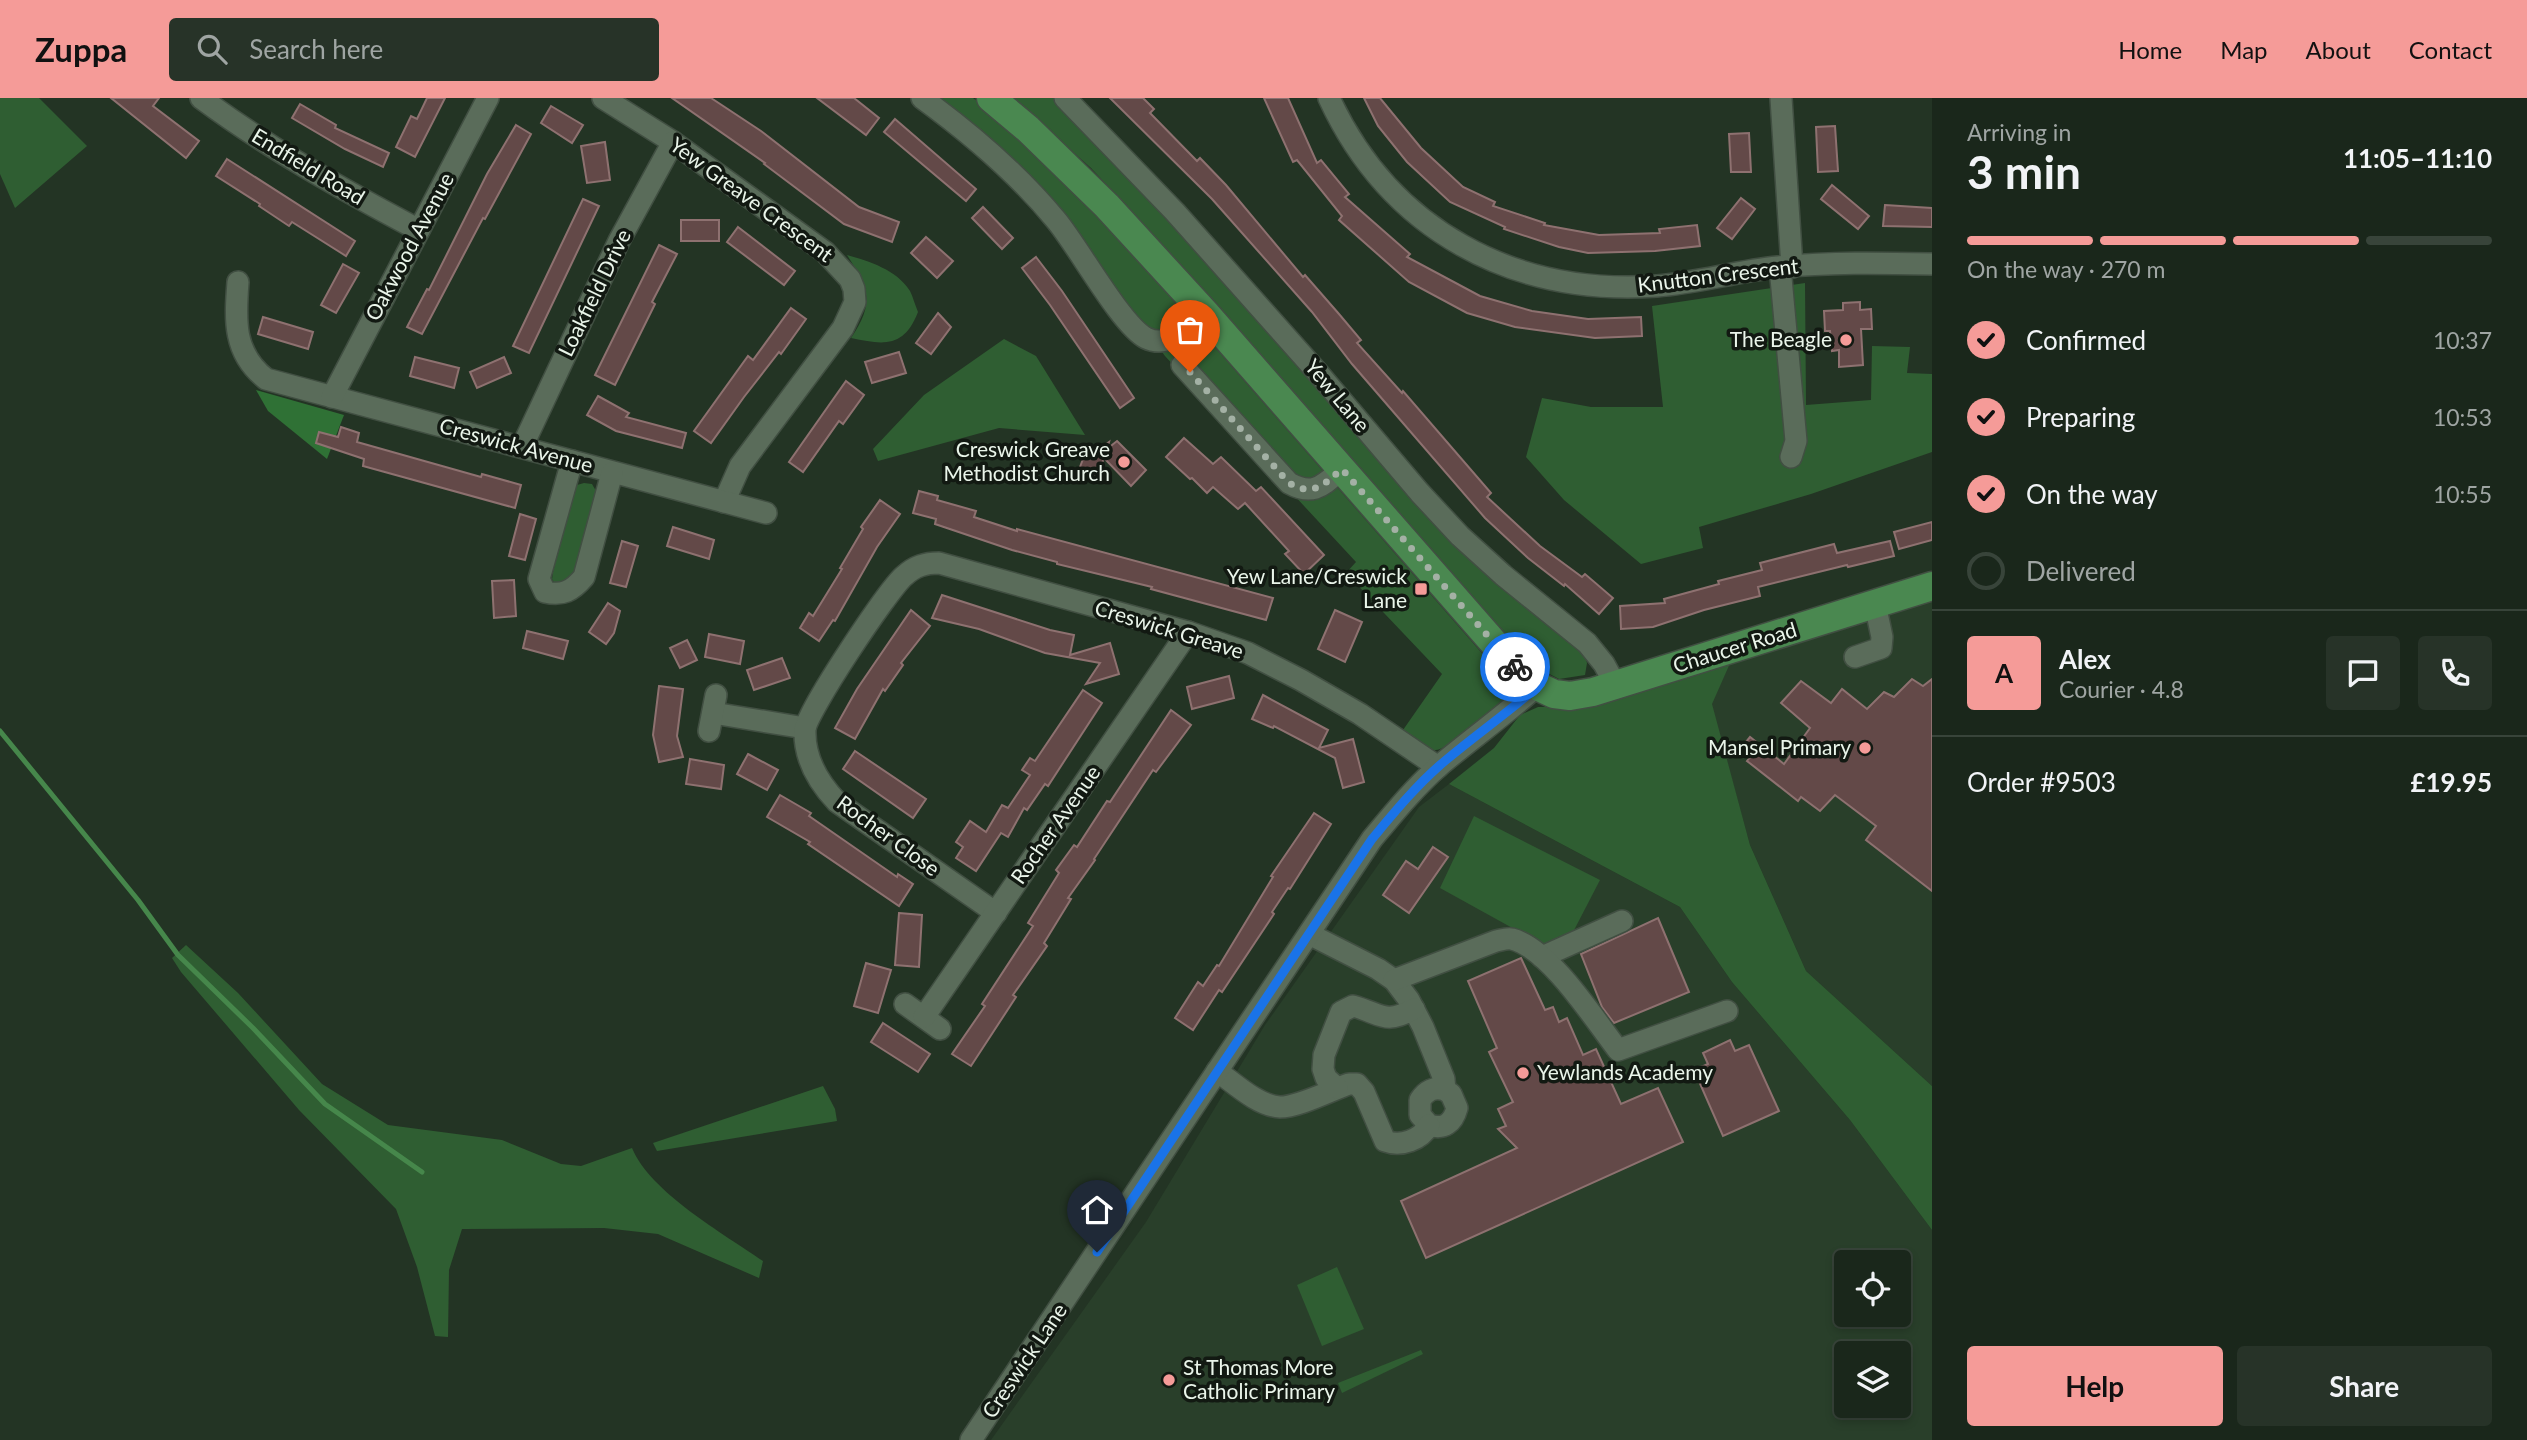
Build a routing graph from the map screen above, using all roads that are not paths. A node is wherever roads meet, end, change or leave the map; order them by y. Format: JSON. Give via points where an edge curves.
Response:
{"nodes":[{"id":1,"x":201,"y":98,"type":"edge"},
{"id":2,"x":488,"y":98,"type":"edge"},
{"id":3,"x":603,"y":98,"type":"edge"},
{"id":4,"x":922,"y":98,"type":"edge"},
{"id":5,"x":991,"y":98,"type":"edge"},
{"id":6,"x":1065,"y":98,"type":"edge"},
{"id":7,"x":1329,"y":98,"type":"edge"},
{"id":8,"x":1781,"y":98,"type":"edge"},
{"id":9,"x":673,"y":142,"type":"junction"},
{"id":10,"x":419,"y":230,"type":"junction"},
{"id":11,"x":1932,"y":264,"type":"edge"},
{"id":12,"x":1786,"y":267,"type":"junction"},
{"id":13,"x":238,"y":282,"type":"dead end"},
{"id":14,"x":1206,"y":314,"type":"junction"},
{"id":15,"x":1182,"y":365,"type":"dead end"},
{"id":16,"x":332,"y":397,"type":"junction"},
{"id":17,"x":522,"y":447,"type":"junction"},
{"id":18,"x":1791,"y":457,"type":"dead end"},
{"id":19,"x":572,"y":461,"type":"junction"},
{"id":20,"x":1342,"y":469,"type":"junction"},
{"id":21,"x":612,"y":473,"type":"junction"},
{"id":22,"x":724,"y":502,"type":"junction"},
{"id":23,"x":766,"y":513,"type":"dead end"},
{"id":24,"x":1932,"y":586,"type":"edge"},
{"id":25,"x":1875,"y":604,"type":"junction"},
{"id":26,"x":1188,"y":632,"type":"junction"},
{"id":27,"x":1855,"y":657,"type":"dead end"},
{"id":28,"x":1616,"y":685,"type":"junction"},
{"id":29,"x":1537,"y":687,"type":"junction"},
{"id":30,"x":713,"y":713,"type":"dead end"},
{"id":31,"x":805,"y":728,"type":"junction"},
{"id":32,"x":1438,"y":767,"type":"junction"},
{"id":33,"x":996,"y":913,"type":"junction"},
{"id":34,"x":1622,"y":921,"type":"dead end"},
{"id":35,"x":1309,"y":933,"type":"junction"},
{"id":36,"x":1542,"y":957,"type":"junction"},
{"id":37,"x":1394,"y":980,"type":"junction"},
{"id":38,"x":905,"y":1004,"type":"dead end"},
{"id":39,"x":1414,"y":1009,"type":"junction"},
{"id":40,"x":1727,"y":1011,"type":"dead end"},
{"id":41,"x":1217,"y":1071,"type":"junction"},
{"id":42,"x":1337,"y":1088,"type":"junction"},
{"id":43,"x":971,"y":1440,"type":"edge"}],
"edges":[{"from":1,"to":10,"type":"street","name":"Endfield Road","via":[[284,156]]},
{"from":2,"to":10,"type":"street","name":"Oakwood Avenue"},
{"from":3,"to":9,"type":"street","name":"Yew Greave Crescent"},
{"from":4,"to":14,"type":"street","via":[[1045,207],[1136,330],[1154,341],[1165,341]]},
{"from":5,"to":14,"type":"main road","name":"Yew Lane","via":[[1078,176]]},
{"from":6,"to":28,"type":"street","name":"Yew Lane","via":[[1184,222],[1460,536],[1587,642]]},
{"from":7,"to":12,"type":"street","name":"Knutton Crescent","via":[[1368,165],[1398,199],[1435,230],[1507,268],[1542,278],[1625,287]]},
{"from":8,"to":12,"type":"street"},
{"from":9,"to":17,"type":"street","name":"Loakfield Drive","via":[[619,241]]},
{"from":9,"to":22,"type":"street","name":"Yew Greave Crescent","via":[[825,252],[854,289],[855,302],[843,328],[740,466]]},
{"from":10,"to":16,"type":"street","name":"Oakwood Avenue"},
{"from":11,"to":12,"type":"street","name":"Knutton Crescent"},
{"from":12,"to":18,"type":"street","via":[[1796,441]]},
{"from":13,"to":16,"type":"street","name":"Creswick Avenue","via":[[235,315],[240,345],[256,371],[266,379]]},
{"from":14,"to":20,"type":"main road","name":"Yew Lane"},
{"from":15,"to":20,"type":"street","via":[[1289,483],[1299,489],[1319,488]]},
{"from":16,"to":17,"type":"street","name":"Creswick Avenue"},
{"from":17,"to":19,"type":"street","name":"Creswick Avenue"},
{"from":19,"to":21,"type":"street","name":"Creswick Avenue"},
{"from":19,"to":21,"type":"street","via":[[539,579],[545,592],[558,595],[574,590],[584,577]]},
{"from":20,"to":29,"type":"main road","name":"Yew Lane","via":[[1447,592]]},
{"from":21,"to":22,"type":"street","name":"Creswick Avenue"},
{"from":22,"to":23,"type":"street","name":"Creswick Avenue"},
{"from":24,"to":25,"type":"main road","name":"Chaucer Road"},
{"from":25,"to":27,"type":"street","via":[[1881,648]]},
{"from":25,"to":28,"type":"main road","name":"Chaucer Road"},
{"from":26,"to":31,"type":"street","name":"Creswick Greave","via":[[926,563],[895,584],[817,700]]},
{"from":26,"to":32,"type":"street","name":"Creswick Greave","via":[[1248,653],[1301,680]]},
{"from":26,"to":33,"type":"street","name":"Rocher Avenue"},
{"from":28,"to":29,"type":"main road","name":"Chaucer Road","via":[[1570,696]]},
{"from":29,"to":32,"type":"street","name":"Creswick Lane"},
{"from":30,"to":31,"type":"street"},
{"from":31,"to":33,"type":"street","name":"Rocher Close","via":[[815,774],[837,802]]},
{"from":32,"to":35,"type":"street","name":"Creswick Lane","via":[[1372,839]]},
{"from":33,"to":38,"type":"street","name":"Rocher Avenue","via":[[932,1023]]},
{"from":34,"to":36,"type":"street"},
{"from":35,"to":37,"type":"street"},
{"from":35,"to":41,"type":"street","name":"Creswick Lane"},
{"from":36,"to":37,"type":"street","via":[[1510,938],[1503,939]]},
{"from":36,"to":40,"type":"street","via":[[1618,1050]]},
{"from":37,"to":39,"type":"street"},
{"from":39,"to":42,"type":"street","via":[[1386,1019],[1353,1006],[1341,1012],[1323,1069]]},
{"from":39,"to":42,"type":"street","via":[[1445,1090],[1456,1102],[1454,1117],[1443,1126],[1429,1125],[1424,1134],[1403,1144],[1394,1144],[1385,1141],[1357,1084]]},
{"from":41,"to":42,"type":"street","via":[[1278,1107]]},
{"from":41,"to":43,"type":"street","name":"Creswick Lane"}]}
